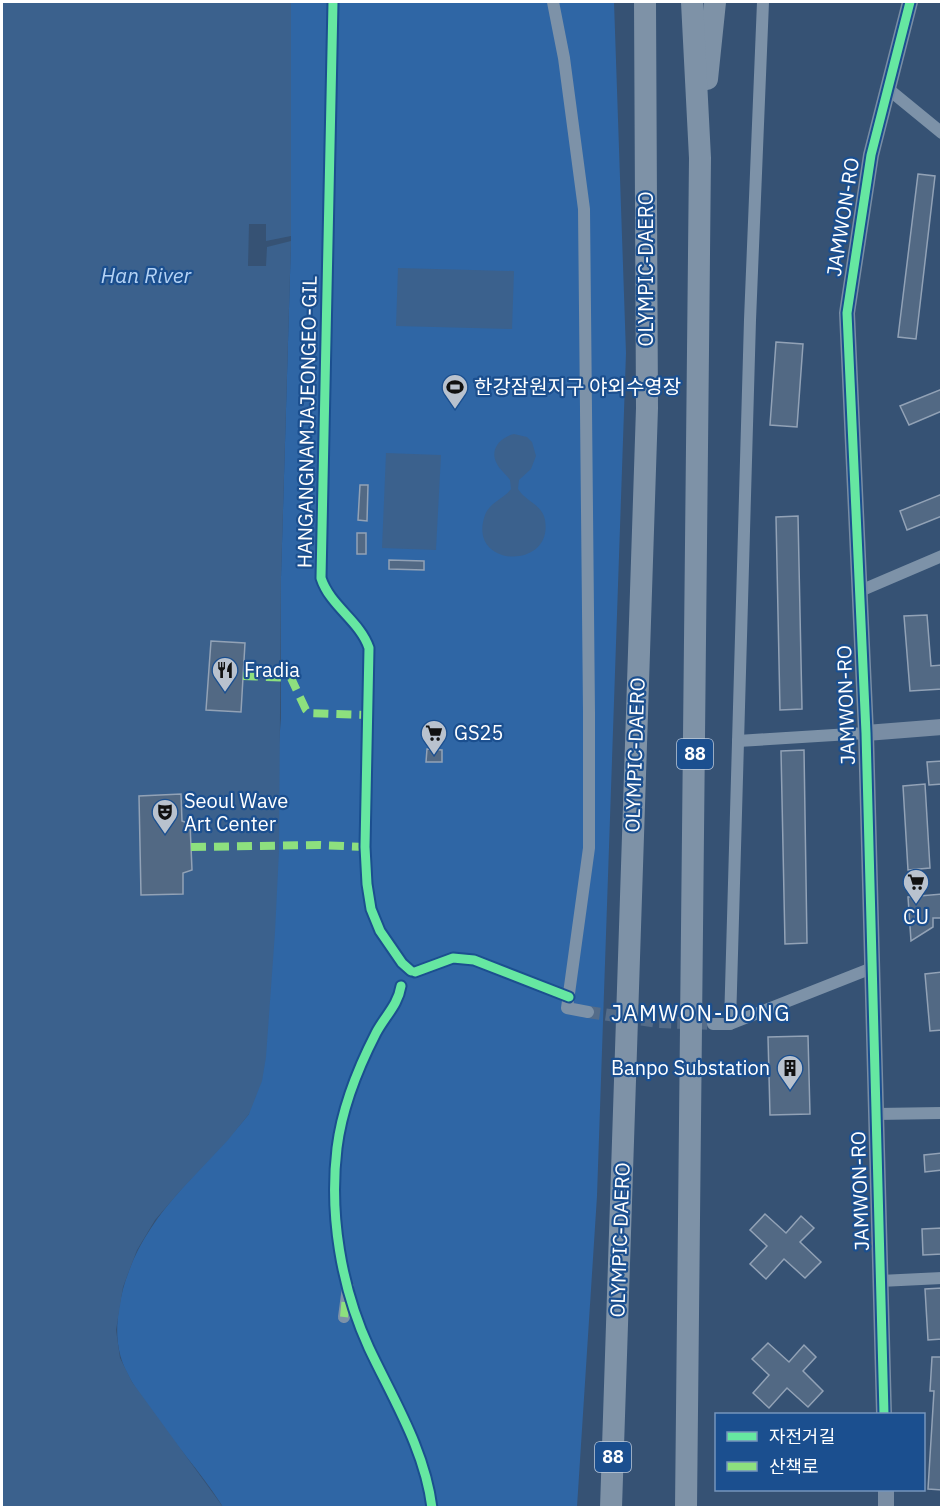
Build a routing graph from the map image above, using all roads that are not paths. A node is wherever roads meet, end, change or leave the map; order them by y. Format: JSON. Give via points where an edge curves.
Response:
{"nodes":[{"id":1,"x":553,"y":2,"type":"edge"},
{"id":2,"x":632,"y":2,"type":"edge"},
{"id":3,"x":645,"y":2,"type":"edge"},
{"id":4,"x":692,"y":2,"type":"edge"},
{"id":5,"x":715,"y":2,"type":"edge"},
{"id":6,"x":763,"y":2,"type":"edge"},
{"id":7,"x":910,"y":2,"type":"edge"},
{"id":8,"x":887,"y":88,"type":"junction"},
{"id":9,"x":644,"y":91,"type":"junction"},
{"id":10,"x":942,"y":133,"type":"edge"},
{"id":11,"x":700,"y":158,"type":"junction"},
{"id":12,"x":942,"y":556,"type":"edge"},
{"id":13,"x":860,"y":591,"type":"junction"},
{"id":14,"x":942,"y":727,"type":"edge"},
{"id":15,"x":866,"y":733,"type":"junction"},
{"id":16,"x":738,"y":741,"type":"junction"},
{"id":17,"x":872,"y":968,"type":"junction"},
{"id":18,"x":588,"y":1012,"type":"tunnel mouth"},
{"id":19,"x":713,"y":1024,"type":"tunnel mouth"},
{"id":20,"x":730,"y":1024,"type":"junction"},
{"id":21,"x":942,"y":1113,"type":"edge"},
{"id":22,"x":876,"y":1114,"type":"junction"},
{"id":23,"x":942,"y":1278,"type":"edge"},
{"id":24,"x":880,"y":1281,"type":"junction"},
{"id":25,"x":348,"y":1287,"type":"dead end"},
{"id":26,"x":344,"y":1317,"type":"dead end"},
{"id":27,"x":884,"y":1413,"type":"edge"},
{"id":28,"x":886,"y":1491,"type":"edge"},
{"id":29,"x":611,"y":1508,"type":"edge"},
{"id":30,"x":686,"y":1508,"type":"edge"},
{"id":31,"x":886,"y":1508,"type":"edge"}],
"edges":[{"from":1,"to":18,"type":"street","via":[[584,209],[589,848],[567,1008]]},
{"from":2,"to":9,"type":"highway","via":[[633,32]]},
{"from":3,"to":9,"type":"highway","name":"OLYMPIC-DAERO","number":"88"},
{"from":4,"to":11,"type":"highway","number":"88"},
{"from":5,"to":11,"type":"highway"},
{"from":6,"to":16,"type":"street"},
{"from":7,"to":8,"type":"main road","name":"JAMWON-RO"},
{"from":8,"to":10,"type":"street"},
{"from":8,"to":13,"type":"main road","name":"JAMWON-RO","via":[[871,155],[847,312]]},
{"from":9,"to":29,"type":"highway","name":"OLYMPIC-DAERO","number":"88","via":[[647,408]]},
{"from":11,"to":30,"type":"highway","number":"88"},
{"from":12,"to":13,"type":"street"},
{"from":13,"to":15,"type":"main road","name":"JAMWON-RO"},
{"from":14,"to":15,"type":"main road"},
{"from":15,"to":16,"type":"street"},
{"from":15,"to":17,"type":"main road","name":"JAMWON-RO"},
{"from":16,"to":20,"type":"street"},
{"from":17,"to":20,"type":"street"},
{"from":17,"to":22,"type":"main road","name":"JAMWON-RO"},
{"from":19,"to":20,"type":"street"},
{"from":21,"to":22,"type":"street"},
{"from":22,"to":24,"type":"main road","name":"JAMWON-RO"},
{"from":23,"to":24,"type":"street"},
{"from":24,"to":27,"type":"main road","name":"JAMWON-RO"},
{"from":25,"to":26,"type":"street"},
{"from":28,"to":31,"type":"main road"}]}
